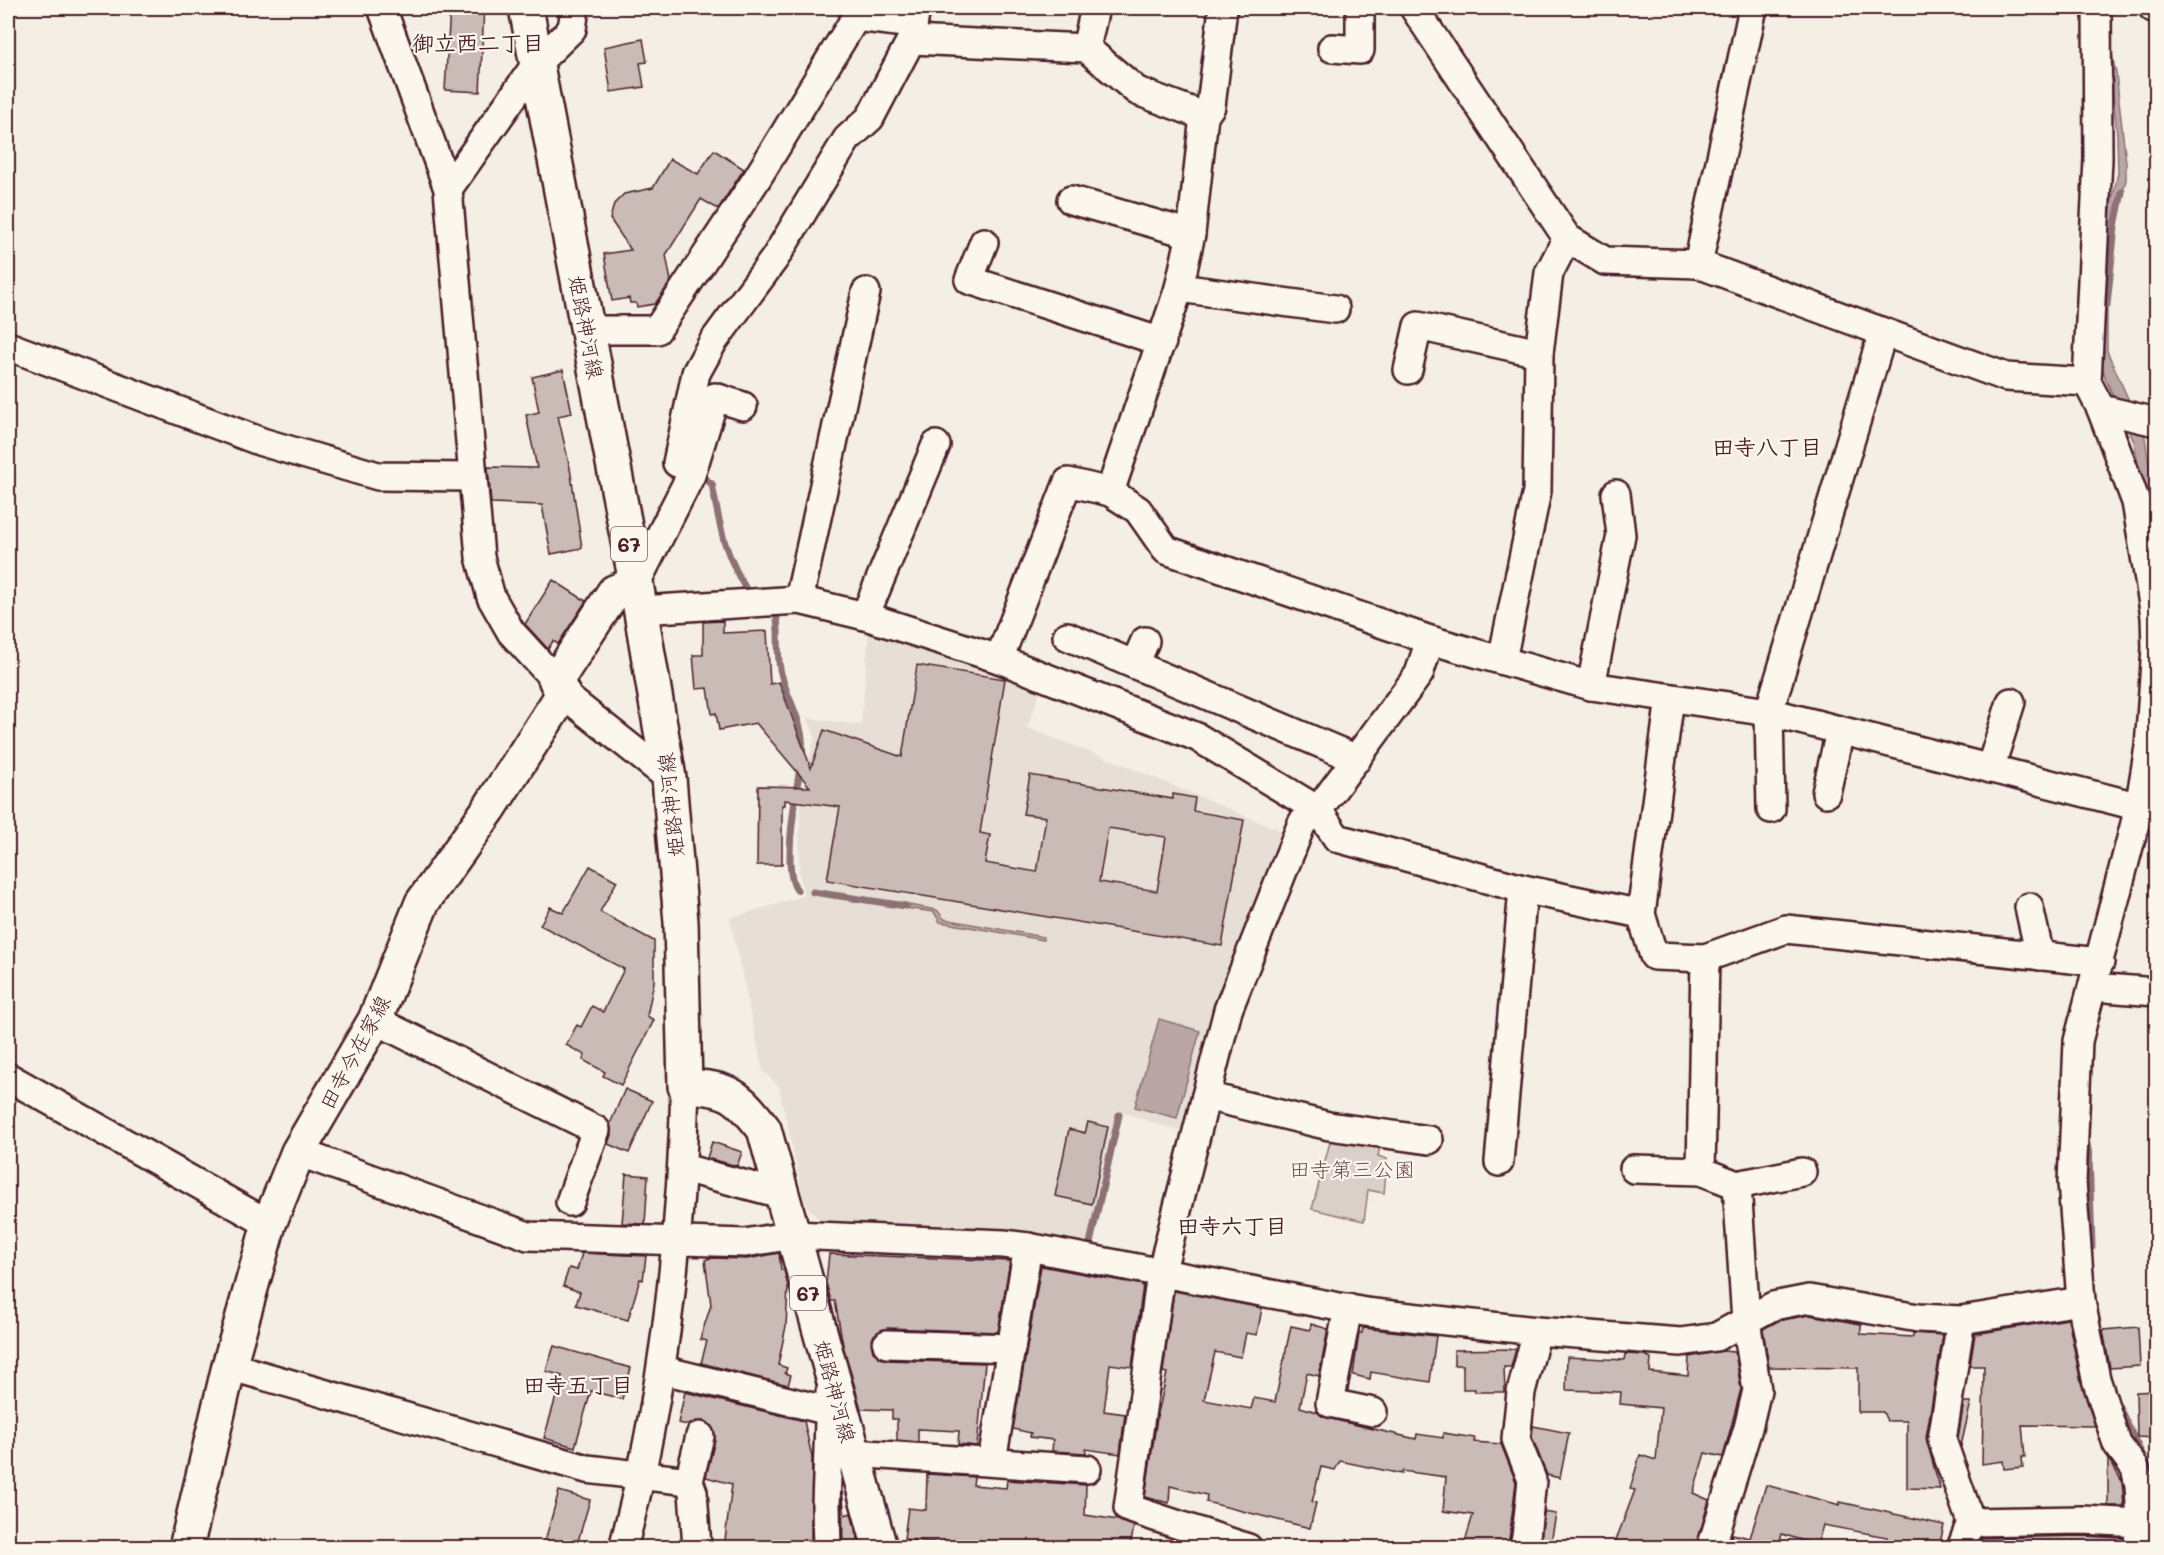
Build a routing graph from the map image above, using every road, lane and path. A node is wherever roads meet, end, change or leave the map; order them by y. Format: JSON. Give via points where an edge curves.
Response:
{"nodes":[{"id":1,"x":382,"y":8,"type":"edge"},
{"id":2,"x":526,"y":8,"type":"edge"},
{"id":3,"x":575,"y":8,"type":"edge"},
{"id":4,"x":1095,"y":8,"type":"edge"},
{"id":5,"x":1223,"y":8,"type":"edge"},
{"id":6,"x":1360,"y":8,"type":"edge"},
{"id":7,"x":1414,"y":8,"type":"edge"},
{"id":8,"x":1753,"y":8,"type":"edge"},
{"id":9,"x":2097,"y":8,"type":"edge"},
{"id":10,"x":913,"y":24,"type":"edge"},
{"id":11,"x":1086,"y":48,"type":"junction"},
{"id":12,"x":1332,"y":48,"type":"dead end"},
{"id":13,"x":537,"y":63,"type":"junction"},
{"id":14,"x":1204,"y":116,"type":"junction"},
{"id":15,"x":448,"y":189,"type":"junction"},
{"id":16,"x":1071,"y":200,"type":"dead end"},
{"id":17,"x":1191,"y":234,"type":"junction"},
{"id":18,"x":1567,"y":238,"type":"junction"},
{"id":19,"x":984,"y":242,"type":"dead end"},
{"id":20,"x":1698,"y":264,"type":"junction"},
{"id":21,"x":1179,"y":288,"type":"junction"},
{"id":22,"x":866,"y":292,"type":"dead end"},
{"id":23,"x":1335,"y":309,"type":"dead end"},
{"id":24,"x":587,"y":330,"type":"junction"},
{"id":25,"x":1883,"y":332,"type":"junction"},
{"id":26,"x":1162,"y":342,"type":"junction"},
{"id":27,"x":8,"y":345,"type":"edge"},
{"id":28,"x":1539,"y":352,"type":"junction"},
{"id":29,"x":1408,"y":370,"type":"dead end"},
{"id":30,"x":2087,"y":382,"type":"junction"},
{"id":31,"x":743,"y":406,"type":"dead end"},
{"id":32,"x":2101,"y":409,"type":"junction"},
{"id":33,"x":2149,"y":420,"type":"edge"},
{"id":34,"x":936,"y":445,"type":"dead end"},
{"id":35,"x":677,"y":463,"type":"dead end"},
{"id":36,"x":471,"y":477,"type":"junction"},
{"id":37,"x":1110,"y":492,"type":"junction"},
{"id":38,"x":1616,"y":494,"type":"dead end"},
{"id":39,"x":639,"y":596,"type":"junction"},
{"id":40,"x":799,"y":600,"type":"junction"},
{"id":41,"x":866,"y":616,"type":"junction"},
{"id":42,"x":1066,"y":636,"type":"dead end"},
{"id":43,"x":1430,"y":640,"type":"junction"},
{"id":44,"x":999,"y":659,"type":"junction"},
{"id":45,"x":1502,"y":660,"type":"junction"},
{"id":46,"x":1591,"y":686,"type":"junction"},
{"id":47,"x":559,"y":687,"type":"junction"},
{"id":48,"x":1670,"y":698,"type":"junction"},
{"id":49,"x":2011,"y":702,"type":"dead end"},
{"id":50,"x":2154,"y":707,"type":"edge"},
{"id":51,"x":1769,"y":712,"type":"junction"},
{"id":52,"x":1840,"y":731,"type":"junction"},
{"id":53,"x":1358,"y":759,"type":"junction"},
{"id":54,"x":1990,"y":770,"type":"junction"},
{"id":55,"x":669,"y":778,"type":"junction"},
{"id":56,"x":1826,"y":793,"type":"dead end"},
{"id":57,"x":1772,"y":809,"type":"dead end"},
{"id":58,"x":1318,"y":810,"type":"junction"},
{"id":59,"x":2150,"y":810,"type":"edge"},
{"id":60,"x":1523,"y":889,"type":"junction"},
{"id":61,"x":2029,"y":907,"type":"dead end"},
{"id":62,"x":1641,"y":914,"type":"junction"},
{"id":63,"x":2040,"y":956,"type":"junction"},
{"id":64,"x":1705,"y":958,"type":"junction"},
{"id":65,"x":2101,"y":980,"type":"junction"},
{"id":66,"x":2157,"y":992,"type":"edge"},
{"id":67,"x":375,"y":1020,"type":"junction"},
{"id":68,"x":8,"y":1077,"type":"edge"},
{"id":69,"x":686,"y":1086,"type":"junction"},
{"id":70,"x":1206,"y":1096,"type":"junction"},
{"id":71,"x":1429,"y":1140,"type":"dead end"},
{"id":72,"x":298,"y":1152,"type":"junction"},
{"id":73,"x":1499,"y":1162,"type":"dead end"},
{"id":74,"x":683,"y":1168,"type":"junction"},
{"id":75,"x":1634,"y":1169,"type":"dead end"},
{"id":76,"x":1701,"y":1171,"type":"junction"},
{"id":77,"x":1802,"y":1172,"type":"dead end"},
{"id":78,"x":1737,"y":1185,"type":"junction"},
{"id":79,"x":781,"y":1194,"type":"junction"},
{"id":80,"x":570,"y":1202,"type":"dead end"},
{"id":81,"x":269,"y":1224,"type":"junction"},
{"id":82,"x":793,"y":1235,"type":"junction"},
{"id":83,"x":678,"y":1241,"type":"junction"},
{"id":84,"x":1028,"y":1247,"type":"junction"},
{"id":85,"x":1161,"y":1274,"type":"junction"},
{"id":86,"x":2081,"y":1301,"type":"junction"},
{"id":87,"x":1348,"y":1308,"type":"junction"},
{"id":88,"x":1961,"y":1320,"type":"junction"},
{"id":89,"x":1746,"y":1321,"type":"junction"},
{"id":90,"x":1538,"y":1331,"type":"junction"},
{"id":91,"x":886,"y":1344,"type":"dead end"},
{"id":92,"x":1011,"y":1348,"type":"junction"},
{"id":93,"x":229,"y":1366,"type":"junction"},
{"id":94,"x":663,"y":1370,"type":"junction"},
{"id":95,"x":832,"y":1377,"type":"junction"},
{"id":96,"x":829,"y":1411,"type":"junction"},
{"id":97,"x":1373,"y":1412,"type":"dead end"},
{"id":98,"x":699,"y":1436,"type":"dead end"},
{"id":99,"x":853,"y":1453,"type":"junction"},
{"id":100,"x":992,"y":1461,"type":"junction"},
{"id":101,"x":1087,"y":1469,"type":"dead end"},
{"id":102,"x":641,"y":1476,"type":"junction"},
{"id":103,"x":689,"y":1481,"type":"junction"},
{"id":104,"x":1971,"y":1522,"type":"junction"},
{"id":105,"x":2143,"y":1539,"type":"edge"},
{"id":106,"x":697,"y":1547,"type":"edge"},
{"id":107,"x":186,"y":1548,"type":"edge"},
{"id":108,"x":623,"y":1548,"type":"edge"},
{"id":109,"x":827,"y":1548,"type":"edge"},
{"id":110,"x":880,"y":1548,"type":"edge"},
{"id":111,"x":1248,"y":1548,"type":"edge"},
{"id":112,"x":1523,"y":1548,"type":"edge"},
{"id":113,"x":1711,"y":1548,"type":"edge"},
{"id":114,"x":1961,"y":1548,"type":"edge"}],
"edges":[{"from":1,"to":15,"type":"street"},
{"from":2,"to":13,"type":"main road","name":"姫路神河線","number":"67"},
{"from":3,"to":13,"type":"street","via":[[572,29]]},
{"from":4,"to":11,"type":"street"},
{"from":5,"to":14,"type":"street","via":[[1211,106]]},
{"from":6,"to":12,"type":"street","via":[[1360,50]]},
{"from":7,"to":18,"type":"street"},
{"from":8,"to":20,"type":"street"},
{"from":9,"to":30,"type":"street","via":[[2098,159]]},
{"from":10,"to":11,"type":"street"},
{"from":10,"to":24,"type":"street","via":[[855,17],[756,180],[657,330]]},
{"from":10,"to":35,"type":"street","via":[[870,118],[847,139],[775,258],[713,342],[696,374]]},
{"from":11,"to":14,"type":"street","via":[[1137,91]]},
{"from":13,"to":15,"type":"street"},
{"from":13,"to":24,"type":"main road","name":"姫路神河線","number":"67"},
{"from":14,"to":17,"type":"street"},
{"from":15,"to":36,"type":"street"},
{"from":16,"to":17,"type":"street"},
{"from":17,"to":21,"type":"street"},
{"from":18,"to":20,"type":"street","via":[[1605,261]]},
{"from":18,"to":28,"type":"street","via":[[1549,273]]},
{"from":19,"to":26,"type":"street","via":[[969,280]]},
{"from":20,"to":25,"type":"street"},
{"from":21,"to":23,"type":"street"},
{"from":21,"to":26,"type":"street"},
{"from":22,"to":40,"type":"street"},
{"from":24,"to":39,"type":"main road","name":"姫路神河線","number":"67"},
{"from":25,"to":30,"type":"street","via":[[2007,377]]},
{"from":25,"to":51,"type":"street"},
{"from":26,"to":37,"type":"street"},
{"from":27,"to":36,"type":"street","via":[[262,442],[378,476]]},
{"from":28,"to":29,"type":"street","via":[[1418,326]]},
{"from":28,"to":45,"type":"street","via":[[1538,491]]},
{"from":30,"to":32,"type":"street"},
{"from":31,"to":39,"type":"street","via":[[715,397],[691,476]]},
{"from":32,"to":33,"type":"street"},
{"from":32,"to":50,"type":"street","via":[[2136,502],[2154,616]]},
{"from":34,"to":41,"type":"street"},
{"from":36,"to":47,"type":"street","via":[[480,556],[491,597],[511,632]]},
{"from":37,"to":43,"type":"street","via":[[1137,510],[1166,550]]},
{"from":37,"to":44,"type":"street","via":[[1068,482]]},
{"from":38,"to":46,"type":"street","via":[[1633,537]]},
{"from":39,"to":40,"type":"street"},
{"from":39,"to":47,"type":"main road","name":"田寺今在家線","via":[[614,592]]},
{"from":39,"to":55,"type":"main road","name":"姫路神河線","number":"67"},
{"from":40,"to":41,"type":"street"},
{"from":41,"to":44,"type":"street"},
{"from":42,"to":53,"type":"street","via":[[1140,653],[1254,701]]},
{"from":43,"to":45,"type":"street"},
{"from":43,"to":53,"type":"street","via":[[1419,674]]},
{"from":44,"to":58,"type":"street","via":[[1197,736]]},
{"from":45,"to":46,"type":"street"},
{"from":46,"to":48,"type":"street"},
{"from":47,"to":55,"type":"street"},
{"from":47,"to":67,"type":"main road","name":"田寺今在家線","via":[[489,809],[422,903]]},
{"from":48,"to":51,"type":"street"},
{"from":48,"to":62,"type":"street"},
{"from":49,"to":54,"type":"street"},
{"from":50,"to":59,"type":"street","via":[[2149,747]]},
{"from":51,"to":52,"type":"street"},
{"from":51,"to":57,"type":"street"},
{"from":52,"to":54,"type":"street"},
{"from":52,"to":56,"type":"street"},
{"from":53,"to":58,"type":"street"},
{"from":54,"to":59,"type":"street"},
{"from":55,"to":69,"type":"main road","name":"姫路神河線","number":"67","via":[[681,922]]},
{"from":58,"to":60,"type":"street","via":[[1337,838]]},
{"from":58,"to":70,"type":"street","via":[[1302,823],[1233,999]]},
{"from":59,"to":65,"type":"street"},
{"from":60,"to":62,"type":"street"},
{"from":60,"to":73,"type":"street"},
{"from":61,"to":63,"type":"street"},
{"from":62,"to":64,"type":"street","via":[[1654,956]]},
{"from":63,"to":64,"type":"street","via":[[1786,929]]},
{"from":63,"to":65,"type":"street"},
{"from":64,"to":76,"type":"street"},
{"from":65,"to":66,"type":"street"},
{"from":65,"to":86,"type":"street","via":[[2078,1041],[2072,1182]]},
{"from":67,"to":72,"type":"main road","name":"田寺今在家線"},
{"from":67,"to":80,"type":"street","via":[[596,1130]]},
{"from":68,"to":81,"type":"street"},
{"from":69,"to":74,"type":"street"},
{"from":69,"to":79,"type":"main road","name":"姫路神河線","number":"67","via":[[717,1088],[735,1096],[753,1114],[764,1129]]},
{"from":70,"to":71,"type":"street","via":[[1329,1126]]},
{"from":70,"to":85,"type":"street"},
{"from":72,"to":81,"type":"main road","name":"田寺今在家線"},
{"from":72,"to":83,"type":"street","via":[[528,1236]]},
{"from":74,"to":79,"type":"street"},
{"from":74,"to":83,"type":"street"},
{"from":75,"to":76,"type":"street"},
{"from":76,"to":78,"type":"street"},
{"from":77,"to":78,"type":"street"},
{"from":78,"to":89,"type":"street"},
{"from":79,"to":82,"type":"main road","name":"姫路神河線","number":"67"},
{"from":81,"to":93,"type":"main road","name":"田寺今在家線"},
{"from":82,"to":83,"type":"street","via":[[745,1244]]},
{"from":82,"to":84,"type":"street"},
{"from":82,"to":95,"type":"main road","name":"姫路神河線","number":"67"},
{"from":83,"to":94,"type":"street"},
{"from":84,"to":85,"type":"street"},
{"from":84,"to":92,"type":"street"},
{"from":85,"to":87,"type":"street"},
{"from":85,"to":111,"type":"street","via":[[1128,1508]]},
{"from":86,"to":88,"type":"street"},
{"from":86,"to":105,"type":"street","via":[[2099,1390],[2117,1444],[2135,1468]]},
{"from":87,"to":90,"type":"street"},
{"from":87,"to":97,"type":"street","via":[[1330,1403]]},
{"from":88,"to":89,"type":"street","via":[[1918,1318],[1809,1299],[1773,1306]]},
{"from":88,"to":104,"type":"street","via":[[1942,1440]]},
{"from":89,"to":90,"type":"street","via":[[1716,1337],[1681,1342]]},
{"from":89,"to":113,"type":"street","via":[[1757,1390]]},
{"from":90,"to":112,"type":"street","via":[[1521,1392],[1516,1438],[1532,1480]]},
{"from":91,"to":92,"type":"street"},
{"from":92,"to":100,"type":"street"},
{"from":93,"to":102,"type":"street","via":[[587,1469]]},
{"from":93,"to":107,"type":"main road","name":"田寺今在家線"},
{"from":94,"to":96,"type":"street"},
{"from":94,"to":102,"type":"street"},
{"from":95,"to":96,"type":"street"},
{"from":95,"to":99,"type":"main road","name":"姫路神河線","number":"67"},
{"from":96,"to":109,"type":"street"},
{"from":98,"to":103,"type":"street"},
{"from":99,"to":100,"type":"street"},
{"from":99,"to":110,"type":"main road","name":"姫路神河線","number":"67"},
{"from":100,"to":101,"type":"street"},
{"from":102,"to":103,"type":"street"},
{"from":102,"to":108,"type":"street"},
{"from":103,"to":106,"type":"street"},
{"from":104,"to":105,"type":"street","via":[[2082,1520]]},
{"from":104,"to":114,"type":"street"}]}
